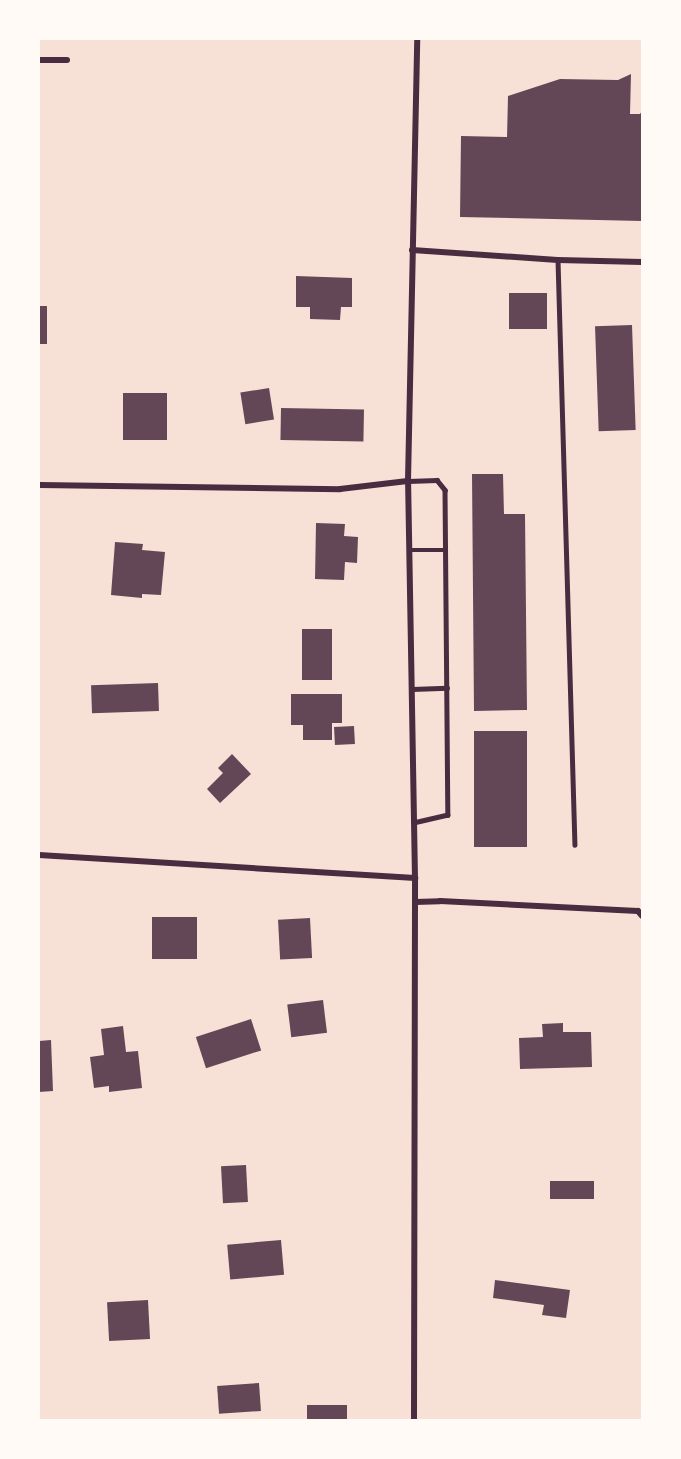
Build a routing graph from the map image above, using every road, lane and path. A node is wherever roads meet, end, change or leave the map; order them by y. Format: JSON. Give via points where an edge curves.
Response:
{"nodes":[{"id":1,"x":417,"y":39,"type":"edge"},
{"id":2,"x":39,"y":60,"type":"edge"},
{"id":3,"x":67,"y":60,"type":"dead end"},
{"id":4,"x":412,"y":250,"type":"junction"},
{"id":5,"x":558,"y":260,"type":"junction"},
{"id":6,"x":642,"y":261,"type":"edge"},
{"id":7,"x":408,"y":480,"type":"junction"},
{"id":8,"x":39,"y":485,"type":"edge"},
{"id":9,"x":409,"y":550,"type":"junction"},
{"id":10,"x":445,"y":550,"type":"junction"},
{"id":11,"x":412,"y":688,"type":"junction"},
{"id":12,"x":447,"y":688,"type":"junction"},
{"id":13,"x":414,"y":823,"type":"junction"},
{"id":14,"x":575,"y":845,"type":"dead end"},
{"id":15,"x":39,"y":855,"type":"edge"},
{"id":16,"x":414,"y":878,"type":"junction"},
{"id":17,"x":415,"y":902,"type":"junction"},
{"id":18,"x":641,"y":912,"type":"edge"},
{"id":19,"x":414,"y":1420,"type":"edge"}],
"edges":[{"from":1,"to":4,"type":"street"},
{"from":2,"to":3,"type":"street"},
{"from":4,"to":5,"type":"street"},
{"from":4,"to":7,"type":"street"},
{"from":5,"to":6,"type":"street"},
{"from":5,"to":14,"type":"lane"},
{"from":7,"to":8,"type":"street","via":[[340,489]]},
{"from":7,"to":9,"type":"street"},
{"from":7,"to":10,"type":"lane","via":[[436,480],[445,490]]},
{"from":9,"to":10,"type":"lane"},
{"from":9,"to":11,"type":"street"},
{"from":10,"to":12,"type":"lane"},
{"from":11,"to":12,"type":"lane"},
{"from":11,"to":13,"type":"street"},
{"from":12,"to":13,"type":"lane","via":[[448,815]]},
{"from":13,"to":16,"type":"street"},
{"from":15,"to":16,"type":"street"},
{"from":16,"to":17,"type":"street"},
{"from":17,"to":18,"type":"street"},
{"from":17,"to":19,"type":"street"}]}
